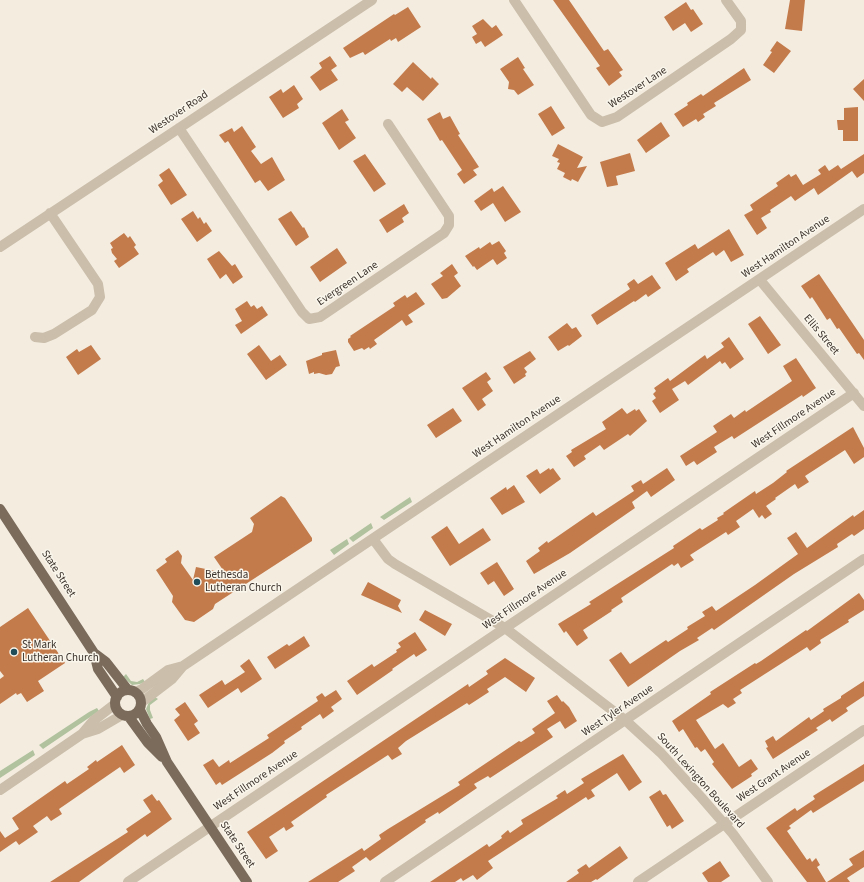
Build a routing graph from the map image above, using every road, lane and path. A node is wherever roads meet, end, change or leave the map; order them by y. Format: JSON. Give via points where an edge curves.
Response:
{"nodes":[{"id":1,"x":372,"y":0,"type":"edge"},
{"id":2,"x":514,"y":0,"type":"edge"},
{"id":3,"x":726,"y":0,"type":"edge"},
{"id":4,"x":388,"y":124,"type":"dead end"},
{"id":5,"x":179,"y":128,"type":"junction"},
{"id":6,"x":864,"y":209,"type":"edge"},
{"id":7,"x":50,"y":213,"type":"junction"},
{"id":8,"x":0,"y":247,"type":"edge"},
{"id":9,"x":760,"y":280,"type":"junction"},
{"id":10,"x":35,"y":337,"type":"dead end"},
{"id":11,"x":854,"y":393,"type":"junction"},
{"id":12,"x":864,"y":406,"type":"edge"},
{"id":13,"x":0,"y":509,"type":"edge"},
{"id":14,"x":373,"y":539,"type":"junction"},
{"id":15,"x":864,"y":560,"type":"edge"},
{"id":16,"x":505,"y":628,"type":"junction"},
{"id":17,"x":94,"y":653,"type":"junction"},
{"id":18,"x":183,"y":666,"type":"junction"},
{"id":19,"x":131,"y":691,"type":"junction"},
{"id":20,"x":116,"y":701,"type":"junction"},
{"id":21,"x":141,"y":706,"type":"junction"},
{"id":22,"x":125,"y":716,"type":"junction"},
{"id":23,"x":625,"y":720,"type":"junction"},
{"id":24,"x":864,"y":730,"type":"edge"},
{"id":25,"x":82,"y":734,"type":"junction"},
{"id":26,"x":167,"y":762,"type":"junction"},
{"id":27,"x":0,"y":790,"type":"edge"},
{"id":28,"x":725,"y":824,"type":"junction"},
{"id":29,"x":210,"y":826,"type":"junction"},
{"id":30,"x":128,"y":882,"type":"edge"},
{"id":31,"x":247,"y":882,"type":"edge"},
{"id":32,"x":385,"y":882,"type":"edge"},
{"id":33,"x":638,"y":882,"type":"edge"},
{"id":34,"x":768,"y":882,"type":"edge"}],
"edges":[{"from":1,"to":5,"type":"street","name":"Westover Road"},
{"from":2,"to":3,"type":"street","name":"Westover Lane","via":[[591,115],[602,122],[617,118],[731,39],[740,30],[741,21]]},
{"from":4,"to":5,"type":"street","name":"Evergreen Lane","via":[[449,216],[450,225],[444,232],[320,317],[309,319]]},
{"from":5,"to":7,"type":"street","name":"Westover Road"},
{"from":6,"to":9,"type":"street","name":"West Hamilton Avenue"},
{"from":7,"to":8,"type":"street","name":"Westover Road"},
{"from":7,"to":10,"type":"street","via":[[98,284],[100,298],[92,310],[54,334],[44,338]]},
{"from":9,"to":11,"type":"street","name":"Ellis Street"},
{"from":9,"to":14,"type":"street","name":"West Hamilton Avenue"},
{"from":11,"to":12,"type":"street","name":"Ellis Street"},
{"from":11,"to":16,"type":"street","name":"West Fillmore Avenue"},
{"from":13,"to":17,"type":"main road","name":"State Street"},
{"from":14,"to":16,"type":"street","name":"South Lexington Boulevard","via":[[395,564]]},
{"from":14,"to":18,"type":"street","name":"West Hamilton Avenue"},
{"from":15,"to":23,"type":"street","name":"West Tyler Avenue"},
{"from":16,"to":23,"type":"street","name":"South Lexington Boulevard"},
{"from":16,"to":29,"type":"street","name":"West Fillmore Avenue"},
{"from":17,"to":19,"type":"main road","name":"State Street","via":[[106,662]]},
{"from":17,"to":20,"type":"main road","name":"State Street","via":[[98,669]]},
{"from":18,"to":19,"type":"street","name":"West Hamilton Avenue","via":[[168,670],[142,689]]},
{"from":18,"to":21,"type":"street","name":"West Hamilton Avenue"},
{"from":19,"to":20,"type":"main road"},
{"from":19,"to":21,"type":"main road","name":"State Street"},
{"from":20,"to":22,"type":"main road","name":"State Street"},
{"from":20,"to":25,"type":"street"},
{"from":21,"to":22,"type":"main road"},
{"from":21,"to":26,"type":"main road","name":"State Street","via":[[147,724]]},
{"from":22,"to":25,"type":"street"},
{"from":22,"to":26,"type":"main road","name":"State Street"},
{"from":23,"to":28,"type":"street","name":"South Lexington Boulevard","via":[[661,753]]},
{"from":23,"to":32,"type":"street","name":"West Tyler Avenue"},
{"from":24,"to":28,"type":"street","name":"West Grant Avenue"},
{"from":25,"to":27,"type":"street"},
{"from":26,"to":29,"type":"main road","name":"State Street"},
{"from":28,"to":33,"type":"street","name":"West Grant Avenue"},
{"from":28,"to":34,"type":"street","name":"South Lexington Boulevard"},
{"from":29,"to":30,"type":"street","name":"West Fillmore Avenue"},
{"from":29,"to":31,"type":"main road","name":"State Street"}]}
